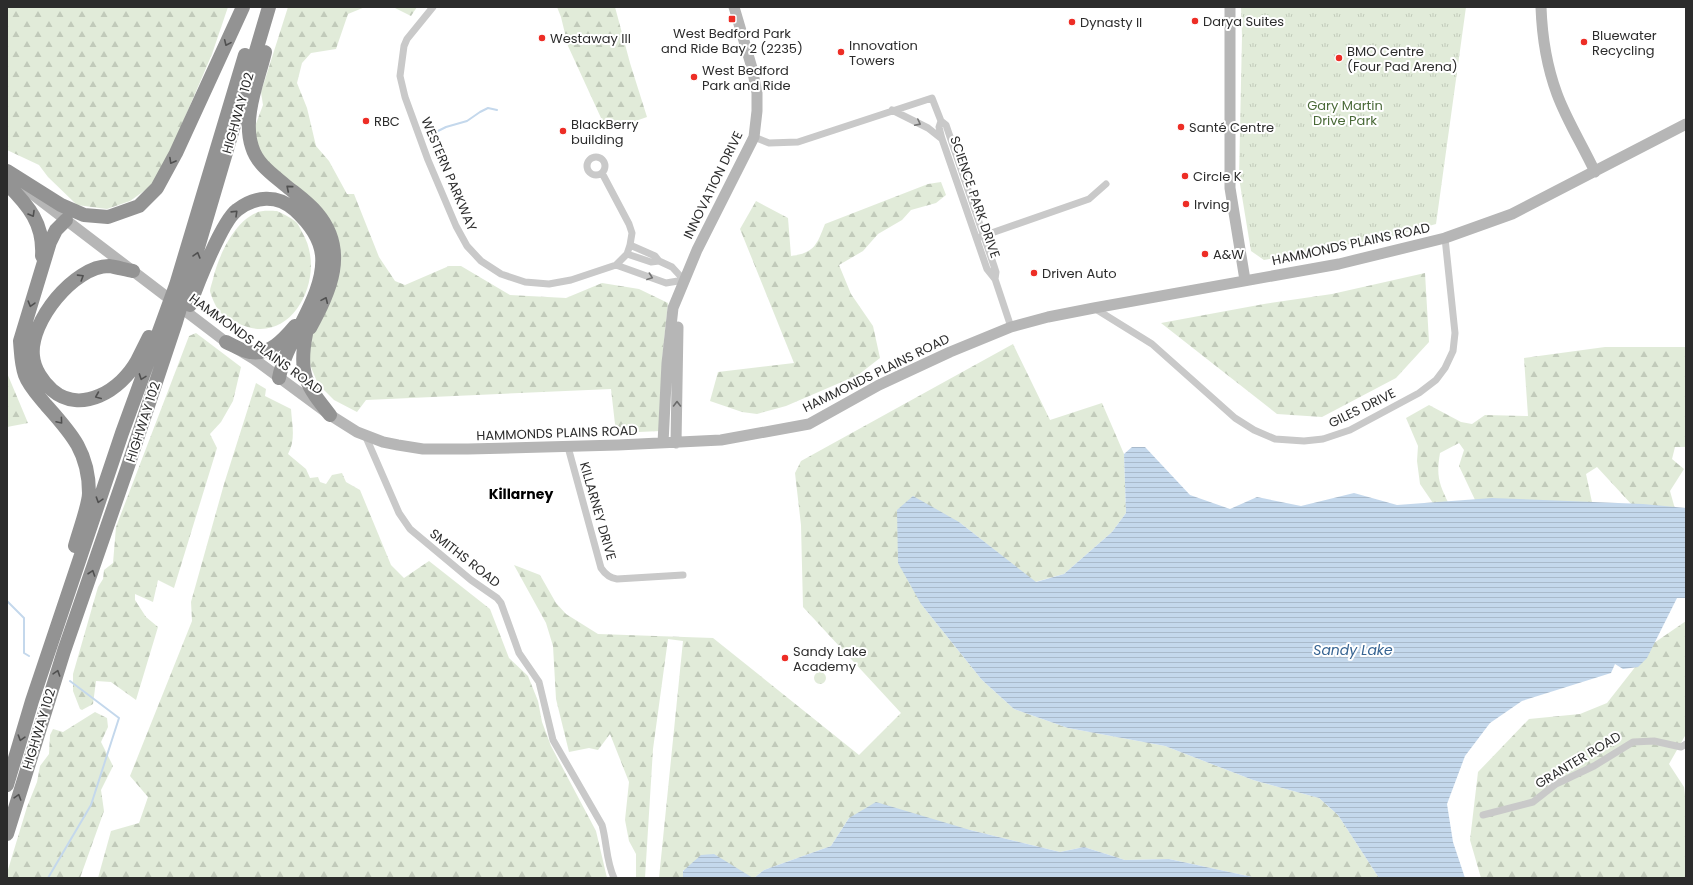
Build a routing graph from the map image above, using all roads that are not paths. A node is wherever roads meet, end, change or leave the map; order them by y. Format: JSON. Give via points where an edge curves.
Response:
{"nodes":[{"id":1,"x":243,"y":7,"type":"edge"},
{"id":2,"x":259,"y":7,"type":"edge"},
{"id":3,"x":269,"y":7,"type":"edge"},
{"id":4,"x":277,"y":7,"type":"edge"},
{"id":5,"x":433,"y":7,"type":"edge"},
{"id":6,"x":734,"y":7,"type":"edge"},
{"id":7,"x":1230,"y":7,"type":"edge"},
{"id":8,"x":1541,"y":7,"type":"edge"},
{"id":9,"x":892,"y":110,"type":"junction"},
{"id":10,"x":940,"y":121,"type":"junction"},
{"id":11,"x":1686,"y":124,"type":"edge"},
{"id":12,"x":754,"y":137,"type":"junction"},
{"id":13,"x":942,"y":139,"type":"junction"},
{"id":14,"x":7,"y":171,"type":"edge"},
{"id":15,"x":1595,"y":172,"type":"junction"},
{"id":16,"x":602,"y":173,"type":"dead end"},
{"id":17,"x":7,"y":176,"type":"edge"},
{"id":18,"x":7,"y":184,"type":"edge"},
{"id":19,"x":1106,"y":184,"type":"dead end"},
{"id":20,"x":66,"y":220,"type":"junction"},
{"id":21,"x":984,"y":236,"type":"junction"},
{"id":22,"x":976,"y":238,"type":"junction"},
{"id":23,"x":1445,"y":238,"type":"junction"},
{"id":24,"x":630,"y":245,"type":"junction"},
{"id":25,"x":627,"y":254,"type":"junction"},
{"id":26,"x":659,"y":262,"type":"junction"},
{"id":27,"x":616,"y":265,"type":"junction"},
{"id":28,"x":41,"y":267,"type":"junction"},
{"id":29,"x":133,"y":271,"type":"junction"},
{"id":30,"x":995,"y":279,"type":"junction"},
{"id":31,"x":684,"y":280,"type":"junction"},
{"id":32,"x":1244,"y":280,"type":"junction"},
{"id":33,"x":182,"y":289,"type":"junction"},
{"id":34,"x":309,"y":308,"type":"junction"},
{"id":35,"x":1094,"y":308,"type":"junction"},
{"id":36,"x":171,"y":319,"type":"junction"},
{"id":37,"x":1011,"y":327,"type":"junction"},
{"id":38,"x":306,"y":334,"type":"junction"},
{"id":39,"x":226,"y":342,"type":"junction"},
{"id":40,"x":280,"y":378,"type":"junction"},
{"id":41,"x":330,"y":415,"type":"junction"},
{"id":42,"x":365,"y":435,"type":"junction"},
{"id":43,"x":663,"y":443,"type":"junction"},
{"id":44,"x":676,"y":443,"type":"junction"},
{"id":45,"x":568,"y":447,"type":"junction"},
{"id":46,"x":684,"y":575,"type":"dead end"},
{"id":47,"x":32,"y":701,"type":"junction"},
{"id":48,"x":1686,"y":744,"type":"edge"},
{"id":49,"x":7,"y":785,"type":"edge"},
{"id":50,"x":1483,"y":815,"type":"dead end"},
{"id":51,"x":7,"y":834,"type":"edge"},
{"id":52,"x":614,"y":878,"type":"edge"}],
"edges":[{"from":1,"to":14,"type":"highway","one_way":true,"via":[[176,154],[157,188],[139,206],[108,217],[84,215],[62,205]]},
{"from":2,"to":33,"type":"highway","name":"HIGHWAY 102","via":[[188,243]]},
{"from":33,"to":3,"type":"highway","name":"HIGHWAY 102","one_way":true},
{"from":38,"to":4,"type":"highway","one_way":true,"via":[[330,287],[334,263],[332,244],[325,225],[314,210],[262,165],[252,147],[249,130],[250,110]]},
{"from":5,"to":27,"type":"street","name":"WESTERN PARKWAY","via":[[407,39],[400,76],[428,160],[467,246],[481,262],[501,274],[524,282],[548,284],[571,280]]},
{"from":6,"to":12,"type":"main road","name":"INNOVATION DRIVE","via":[[757,93],[758,111]]},
{"from":7,"to":32,"type":"main road","via":[[1230,188]]},
{"from":8,"to":15,"type":"main road","via":[[1548,64],[1558,95]]},
{"from":9,"to":10,"type":"street","name":"SCIENCE PARK DRIVE","via":[[932,98]]},
{"from":9,"to":12,"type":"street","via":[[798,142],[769,143]]},
{"from":9,"to":13,"type":"street","one_way":true,"via":[[928,128]]},
{"from":10,"to":13,"type":"street","name":"SCIENCE PARK DRIVE"},
{"from":10,"to":21,"type":"street","name":"SCIENCE PARK DRIVE","via":[[946,125]]},
{"from":11,"to":15,"type":"main road","name":"HAMMONDS PLAINS ROAD"},
{"from":12,"to":31,"type":"main road","name":"INNOVATION DRIVE"},
{"from":13,"to":22,"type":"street","name":"SCIENCE PARK DRIVE"},
{"from":15,"to":23,"type":"main road","name":"HAMMONDS PLAINS ROAD","via":[[1512,214]]},
{"from":16,"to":24,"type":"street","name":"WESTERN PARKWAY","via":[[629,224],[632,233]]},
{"from":17,"to":20,"type":"main road","name":"HAMMONDS PLAINS ROAD"},
{"from":18,"to":28,"type":"highway","one_way":true,"via":[[32,213],[40,230],[43,246]]},
{"from":19,"to":21,"type":"street","via":[[1089,199]]},
{"from":20,"to":28,"type":"highway","via":[[56,230]]},
{"from":20,"to":29,"type":"main road","name":"HAMMONDS PLAINS ROAD"},
{"from":21,"to":22,"type":"street"},
{"from":21,"to":30,"type":"street","name":"SCIENCE PARK DRIVE","via":[[996,272]]},
{"from":22,"to":30,"type":"street","name":"SCIENCE PARK DRIVE","via":[[987,269]]},
{"from":23,"to":32,"type":"main road","name":"HAMMONDS PLAINS ROAD","via":[[1339,264]]},
{"from":23,"to":35,"type":"street","name":"GILES DRIVE","via":[[1455,333],[1452,351],[1445,368],[1436,380],[1419,393],[1350,430],[1323,439],[1275,439],[1254,430],[1235,418],[1152,344]]},
{"from":24,"to":25,"type":"street","name":"WESTERN PARKWAY"},
{"from":24,"to":26,"type":"street","via":[[655,256]]},
{"from":25,"to":26,"type":"street"},
{"from":25,"to":27,"type":"street","name":"WESTERN PARKWAY"},
{"from":26,"to":31,"type":"street","via":[[672,267]]},
{"from":27,"to":31,"type":"street","one_way":true,"via":[[666,283]]},
{"from":28,"to":47,"type":"highway","one_way":true,"via":[[20,341],[21,357],[25,375],[32,388],[71,434],[81,451],[89,494]]},
{"from":36,"to":29,"type":"highway","one_way":true,"via":[[117,385],[98,398],[76,401],[57,394],[45,384],[37,370],[33,345],[37,330],[59,294],[90,271],[109,266]]},
{"from":29,"to":39,"type":"main road","name":"HAMMONDS PLAINS ROAD"},
{"from":30,"to":37,"type":"street","name":"SCIENCE PARK DRIVE"},
{"from":31,"to":43,"type":"main road","name":"INNOVATION DRIVE","via":[[673,308]]},
{"from":44,"to":31,"type":"main road","name":"INNOVATION DRIVE","one_way":true,"via":[[677,339]]},
{"from":32,"to":35,"type":"main road","name":"HAMMONDS PLAINS ROAD"},
{"from":33,"to":34,"type":"highway","one_way":true,"via":[[236,210],[270,197],[289,205],[305,219],[316,235],[322,256],[320,278]]},
{"from":33,"to":36,"type":"highway","name":"HIGHWAY 102"},
{"from":33,"to":36,"type":"highway"},
{"from":34,"to":39,"type":"highway","via":[[285,338],[264,351],[250,352]]},
{"from":34,"to":40,"type":"highway","via":[[282,364]]},
{"from":35,"to":37,"type":"main road","name":"HAMMONDS PLAINS ROAD"},
{"from":36,"to":47,"type":"highway","name":"HIGHWAY 102","one_way":true,"via":[[122,433]]},
{"from":51,"to":36,"type":"highway","name":"HIGHWAY 102","one_way":true,"via":[[64,651],[127,469]]},
{"from":37,"to":44,"type":"main road","name":"HAMMONDS PLAINS ROAD","via":[[879,385],[809,424],[721,440]]},
{"from":38,"to":40,"type":"highway","via":[[288,369]]},
{"from":38,"to":41,"type":"highway","via":[[302,353],[306,378],[311,390]]},
{"from":39,"to":40,"type":"main road","name":"HAMMONDS PLAINS ROAD"},
{"from":40,"to":41,"type":"main road","name":"HAMMONDS PLAINS ROAD"},
{"from":41,"to":42,"type":"main road","name":"HAMMONDS PLAINS ROAD"},
{"from":42,"to":45,"type":"main road","name":"HAMMONDS PLAINS ROAD","via":[[383,442],[423,448]]},
{"from":42,"to":52,"type":"street","name":"SMITHS ROAD","via":[[399,513],[410,530],[501,603],[519,654],[539,682],[553,740],[602,825],[608,861]]},
{"from":43,"to":44,"type":"main road","name":"HAMMONDS PLAINS ROAD"},
{"from":43,"to":45,"type":"main road","name":"HAMMONDS PLAINS ROAD"},
{"from":45,"to":46,"type":"street","name":"KILLARNEY DRIVE","via":[[604,573],[617,579]]},
{"from":47,"to":49,"type":"highway","name":"HIGHWAY 102","one_way":true},
{"from":48,"to":50,"type":"street","name":"GRANTER ROAD","via":[[1681,747],[1654,741],[1633,742],[1594,766],[1556,784],[1532,802]]}]}
